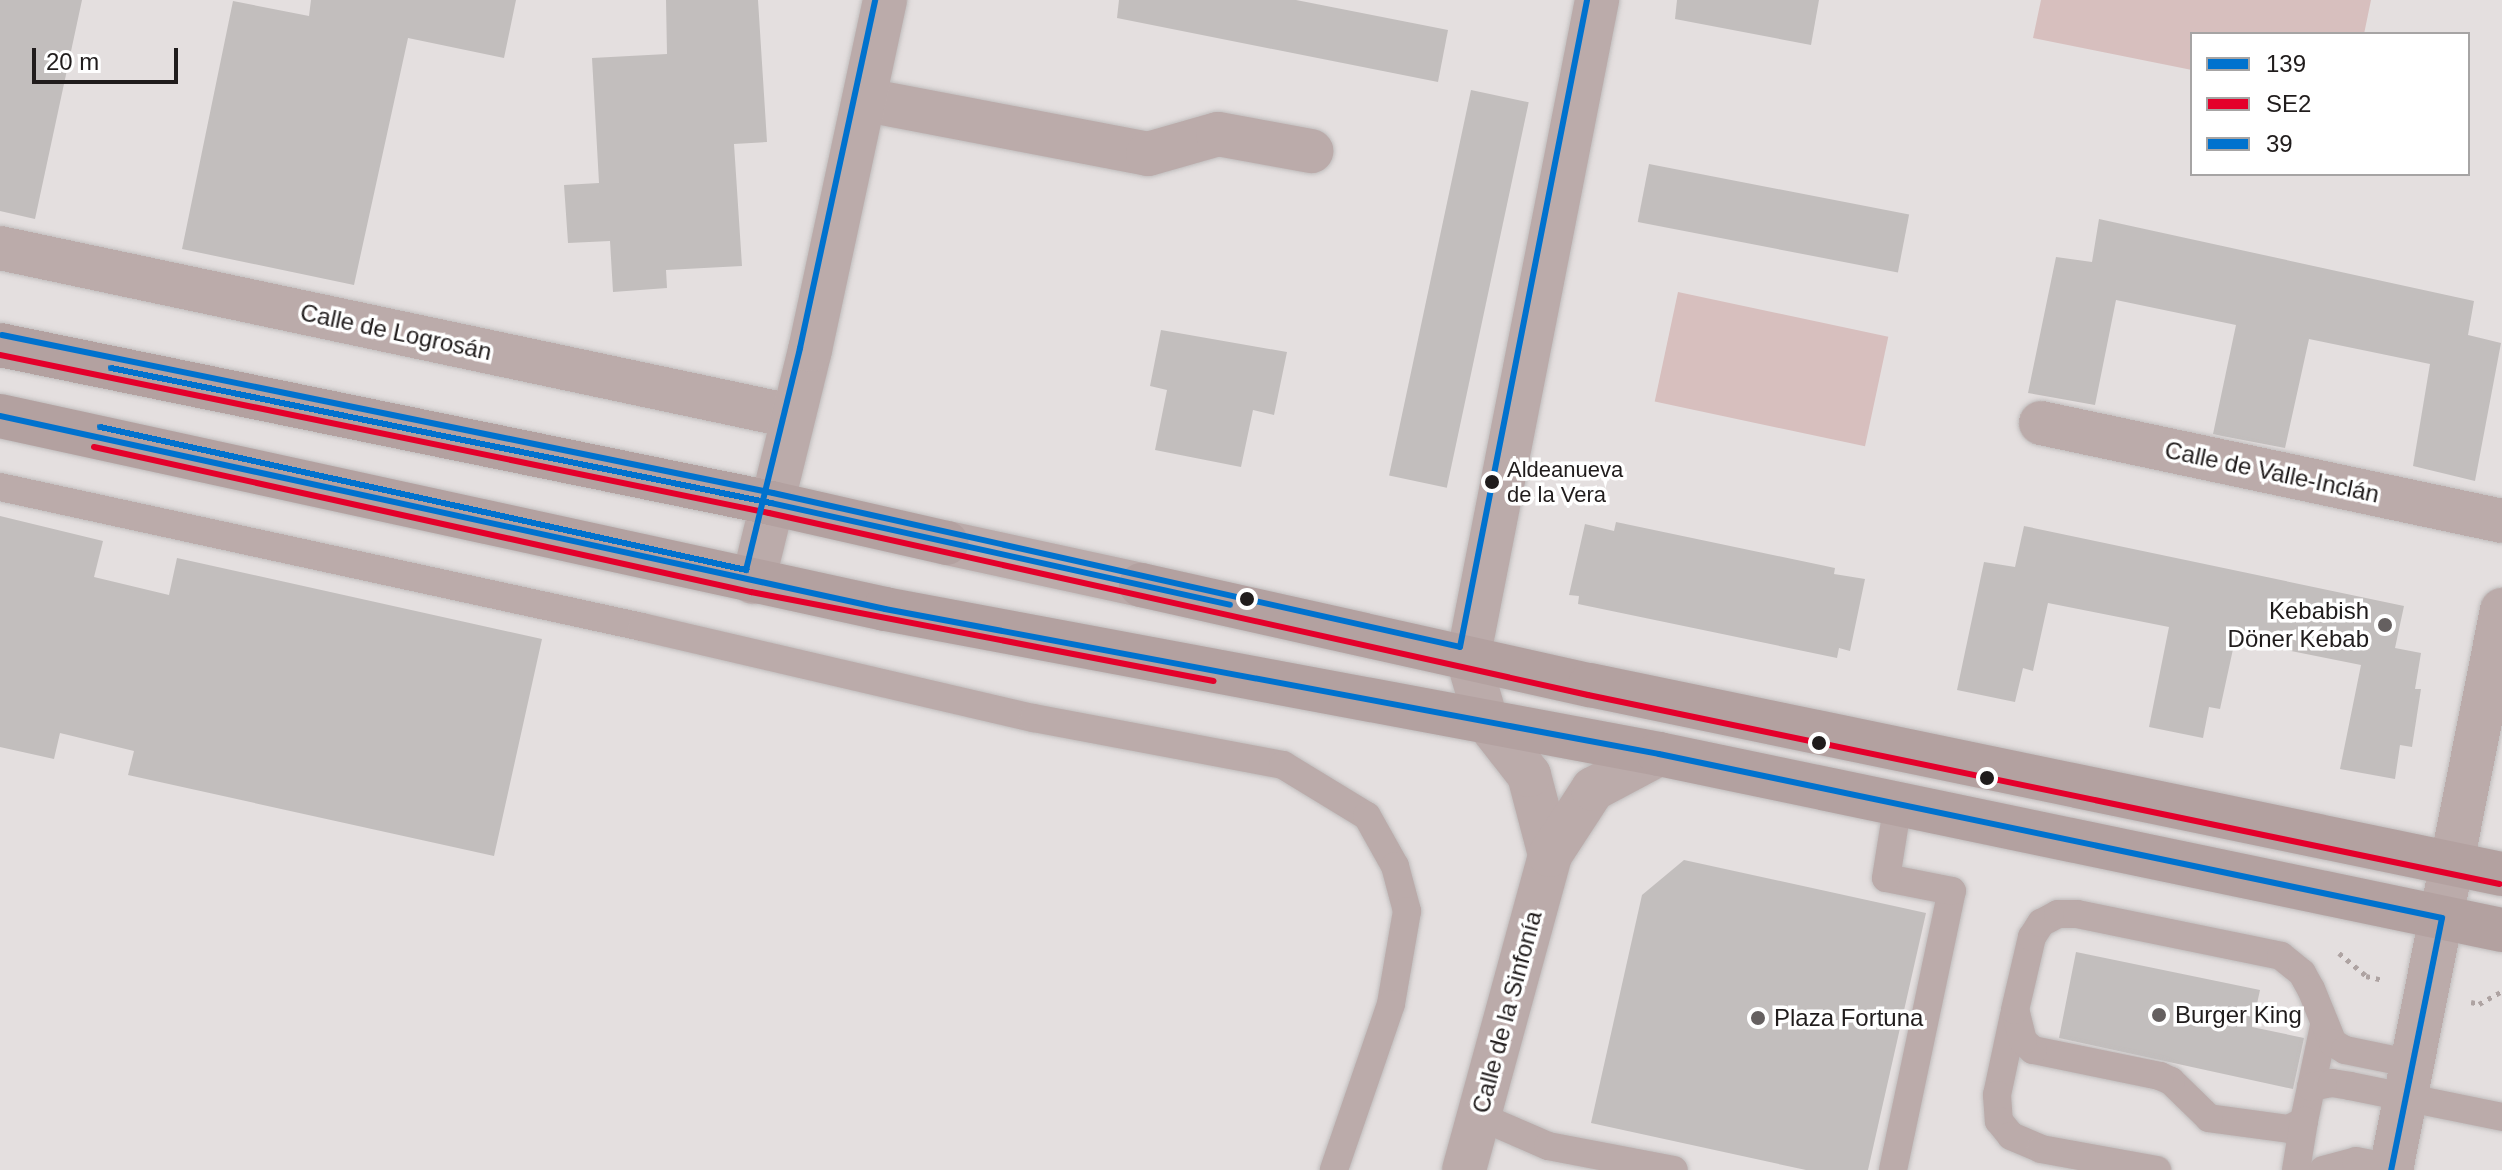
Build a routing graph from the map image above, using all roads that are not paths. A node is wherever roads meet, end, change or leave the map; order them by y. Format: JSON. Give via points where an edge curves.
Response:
{"nodes":[{"id":1,"x":885,"y":0,"type":"edge"},
{"id":2,"x":1597,"y":0,"type":"edge"},
{"id":3,"x":866,"y":100,"type":"junction"},
{"id":4,"x":1311,"y":151,"type":"dead end"},
{"id":5,"x":0,"y":248,"type":"edge"},
{"id":6,"x":0,"y":345,"type":"edge"},
{"id":7,"x":0,"y":416,"type":"edge"},
{"id":8,"x":791,"y":416,"type":"junction"},
{"id":9,"x":2041,"y":423,"type":"dead end"},
{"id":10,"x":0,"y":487,"type":"edge"},
{"id":11,"x":771,"y":503,"type":"junction"},
{"id":12,"x":2502,"y":521,"type":"edge"},
{"id":13,"x":947,"y":543,"type":"joint"},
{"id":14,"x":753,"y":582,"type":"junction"},
{"id":15,"x":1141,"y":585,"type":"joint"},
{"id":16,"x":2502,"y":610,"type":"edge"},
{"id":17,"x":1468,"y":659,"type":"junction"},
{"id":18,"x":1486,"y":720,"type":"junction"},
{"id":19,"x":1659,"y":754,"type":"junction"},
{"id":20,"x":1898,"y":803,"type":"junction"},
{"id":21,"x":1550,"y":855,"type":"junction"},
{"id":22,"x":2453,"y":864,"type":"junction"},
{"id":23,"x":2502,"y":874,"type":"edge"},
{"id":24,"x":2442,"y":918,"type":"junction"},
{"id":25,"x":2502,"y":930,"type":"edge"},
{"id":26,"x":2015,"y":1010,"type":"junction"},
{"id":27,"x":2324,"y":1026,"type":"junction"},
{"id":28,"x":2409,"y":1081,"type":"junction"},
{"id":29,"x":2311,"y":1087,"type":"junction"},
{"id":30,"x":1479,"y":1116,"type":"junction"},
{"id":31,"x":2502,"y":1117,"type":"edge"},
{"id":32,"x":2304,"y":1121,"type":"junction"},
{"id":33,"x":2391,"y":1169,"type":"edge"},
{"id":34,"x":1334,"y":1170,"type":"edge"},
{"id":35,"x":1466,"y":1170,"type":"edge"},
{"id":36,"x":1674,"y":1170,"type":"edge"},
{"id":37,"x":1893,"y":1170,"type":"edge"},
{"id":38,"x":2157,"y":1170,"type":"edge"},
{"id":39,"x":2296,"y":1170,"type":"edge"},
{"id":40,"x":2323,"y":1170,"type":"edge"}],
"edges":[{"from":1,"to":3,"type":"street"},
{"from":2,"to":17,"type":"street"},
{"from":3,"to":4,"type":"street","via":[[1148,154],[1218,134]]},
{"from":3,"to":8,"type":"street"},
{"from":5,"to":8,"type":"street","name":"Calle de Logrosán"},
{"from":6,"to":11,"type":"main road"},
{"from":7,"to":14,"type":"main road"},
{"from":8,"to":11,"type":"street"},
{"from":9,"to":12,"type":"street","name":"Calle de Valle-Inclán"},
{"from":10,"to":34,"type":"lane","via":[[1011,713],[1283,765],[1367,816],[1395,866],[1407,911],[1391,1004]]},
{"from":11,"to":13,"type":"main road"},
{"from":11,"to":14,"type":"street"},
{"from":13,"to":15,"type":"street"},
{"from":14,"to":18,"type":"main road"},
{"from":15,"to":17,"type":"main road"},
{"from":16,"to":22,"type":"street"},
{"from":17,"to":18,"type":"street"},
{"from":17,"to":22,"type":"main road"},
{"from":18,"to":19,"type":"main road"},
{"from":18,"to":21,"type":"street","name":"Calle de la Sinfonía","via":[[1529,775]]},
{"from":19,"to":20,"type":"main road"},
{"from":19,"to":21,"type":"street","name":"Calle de la Sinfonía","via":[[1593,789]]},
{"from":20,"to":24,"type":"main road"},
{"from":20,"to":37,"type":"lane","via":[[1886,878],[1952,891]]},
{"from":21,"to":30,"type":"street","name":"Calle de la Sinfonía"},
{"from":22,"to":23,"type":"main road"},
{"from":22,"to":24,"type":"street"},
{"from":24,"to":25,"type":"main road"},
{"from":24,"to":28,"type":"street"},
{"from":26,"to":27,"type":"lane","via":[[2032,937],[2041,923],[2058,914],[2077,914],[2281,956],[2302,973]]},
{"from":26,"to":32,"type":"lane","via":[[2023,1041],[2033,1050],[2160,1076],[2209,1118],[2289,1129]]},
{"from":26,"to":38,"type":"lane","via":[[1997,1095],[1999,1121],[2011,1136],[2041,1149]]},
{"from":27,"to":28,"type":"lane","via":[[2333,1043]]},
{"from":27,"to":29,"type":"lane"},
{"from":28,"to":29,"type":"lane"},
{"from":28,"to":31,"type":"lane"},
{"from":28,"to":33,"type":"street"},
{"from":29,"to":32,"type":"lane"},
{"from":30,"to":35,"type":"street","name":"Calle de la Sinfonía"},
{"from":30,"to":36,"type":"lane","via":[[1548,1146]]},
{"from":32,"to":39,"type":"lane"},
{"from":33,"to":40,"type":"lane","via":[[2356,1161]]}]}
